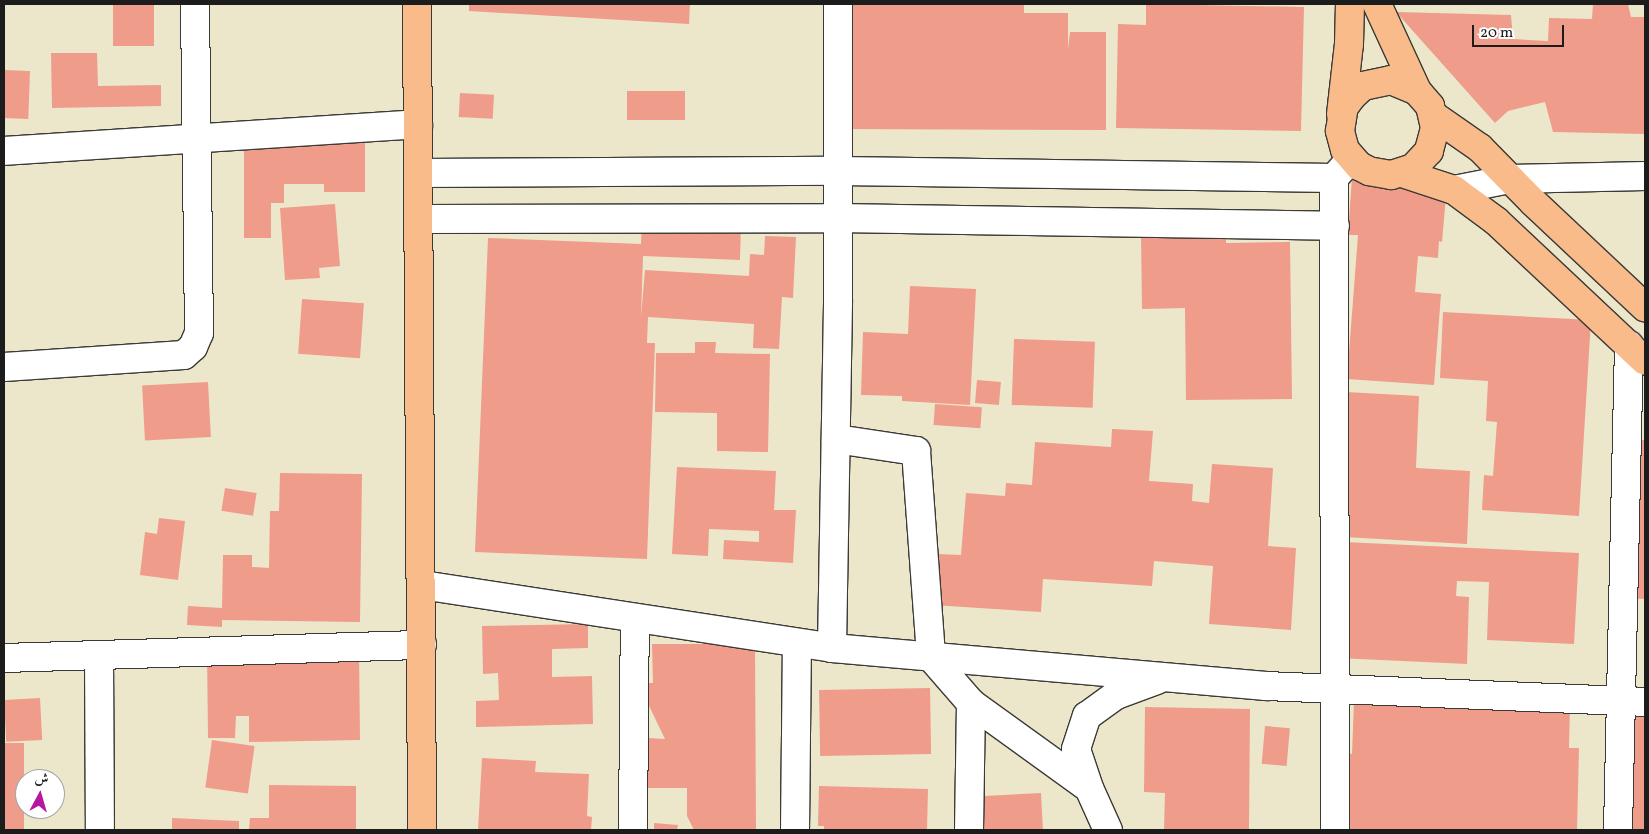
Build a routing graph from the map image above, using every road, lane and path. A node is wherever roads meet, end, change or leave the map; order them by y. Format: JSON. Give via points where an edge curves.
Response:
{"nodes":[{"id":1,"x":194,"y":4,"type":"edge"},
{"id":2,"x":417,"y":4,"type":"edge"},
{"id":3,"x":838,"y":4,"type":"edge"},
{"id":4,"x":1350,"y":4,"type":"edge"},
{"id":5,"x":1377,"y":4,"type":"edge"},
{"id":6,"x":1417,"y":90,"type":"junction"},
{"id":7,"x":1434,"y":116,"type":"junction"},
{"id":8,"x":1340,"y":121,"type":"junction"},
{"id":9,"x":418,"y":124,"type":"junction"},
{"id":10,"x":195,"y":138,"type":"junction"},
{"id":11,"x":4,"y":151,"type":"edge"},
{"id":12,"x":1342,"y":168,"type":"junction"},
{"id":13,"x":838,"y":171,"type":"junction"},
{"id":14,"x":419,"y":172,"type":"junction"},
{"id":15,"x":1402,"y":173,"type":"junction"},
{"id":16,"x":1645,"y":176,"type":"edge"},
{"id":17,"x":1510,"y":179,"type":"junction"},
{"id":18,"x":1454,"y":190,"type":"junction"},
{"id":19,"x":838,"y":218,"type":"junction"},
{"id":20,"x":419,"y":219,"type":"junction"},
{"id":21,"x":1335,"y":226,"type":"junction"},
{"id":22,"x":1645,"y":306,"type":"edge"},
{"id":23,"x":1637,"y":353,"type":"edge"},
{"id":24,"x":4,"y":368,"type":"edge"},
{"id":25,"x":836,"y":439,"type":"junction"},
{"id":26,"x":422,"y":585,"type":"junction"},
{"id":27,"x":635,"y":618,"type":"junction"},
{"id":28,"x":797,"y":642,"type":"junction"},
{"id":29,"x":422,"y":645,"type":"junction"},
{"id":30,"x":832,"y":648,"type":"junction"},
{"id":31,"x":99,"y":656,"type":"junction"},
{"id":32,"x":931,"y":657,"type":"junction"},
{"id":33,"x":4,"y":658,"type":"edge"},
{"id":34,"x":1164,"y":677,"type":"junction"},
{"id":35,"x":1336,"y":689,"type":"junction"},
{"id":36,"x":1632,"y":702,"type":"edge"},
{"id":37,"x":971,"y":704,"type":"junction"},
{"id":38,"x":1089,"y":788,"type":"junction"},
{"id":39,"x":100,"y":830,"type":"edge"},
{"id":40,"x":422,"y":830,"type":"edge"},
{"id":41,"x":633,"y":830,"type":"edge"},
{"id":42,"x":795,"y":830,"type":"edge"},
{"id":43,"x":969,"y":830,"type":"edge"},
{"id":44,"x":1108,"y":830,"type":"edge"},
{"id":45,"x":1336,"y":830,"type":"edge"},
{"id":46,"x":1618,"y":830,"type":"edge"}],
"edges":[{"from":1,"to":10,"type":"street"},
{"from":2,"to":9,"type":"main road"},
{"from":3,"to":13,"type":"street"},
{"from":4,"to":8,"type":"main road"},
{"from":5,"to":6,"type":"main road"},
{"from":6,"to":7,"type":"main road"},
{"from":6,"to":8,"type":"main road","via":[[1391,80],[1363,86],[1344,107]]},
{"from":7,"to":15,"type":"main road","via":[[1436,128],[1429,151],[1422,160]]},
{"from":7,"to":17,"type":"main road","via":[[1480,148]]},
{"from":8,"to":12,"type":"main road"},
{"from":9,"to":10,"type":"street"},
{"from":9,"to":14,"type":"main road"},
{"from":10,"to":11,"type":"street"},
{"from":10,"to":24,"type":"street","via":[[199,333],[193,347],[184,355]]},
{"from":12,"to":13,"type":"street"},
{"from":12,"to":15,"type":"main road","via":[[1391,175]]},
{"from":12,"to":21,"type":"street"},
{"from":13,"to":14,"type":"street"},
{"from":13,"to":19,"type":"street"},
{"from":14,"to":20,"type":"main road"},
{"from":15,"to":18,"type":"main road"},
{"from":16,"to":17,"type":"street"},
{"from":17,"to":18,"type":"street"},
{"from":17,"to":22,"type":"main road"},
{"from":18,"to":23,"type":"main road","via":[[1496,221]]},
{"from":19,"to":20,"type":"street"},
{"from":19,"to":21,"type":"street"},
{"from":19,"to":25,"type":"street"},
{"from":20,"to":26,"type":"main road"},
{"from":21,"to":35,"type":"street"},
{"from":23,"to":36,"type":"street"},
{"from":25,"to":30,"type":"street"},
{"from":25,"to":32,"type":"street","via":[[916,451]]},
{"from":26,"to":27,"type":"street"},
{"from":26,"to":29,"type":"main road"},
{"from":27,"to":28,"type":"street"},
{"from":27,"to":41,"type":"street"},
{"from":28,"to":30,"type":"street"},
{"from":28,"to":42,"type":"street"},
{"from":29,"to":31,"type":"street"},
{"from":29,"to":40,"type":"main road"},
{"from":30,"to":32,"type":"street"},
{"from":31,"to":33,"type":"street"},
{"from":31,"to":39,"type":"street"},
{"from":32,"to":34,"type":"street"},
{"from":32,"to":37,"type":"street"},
{"from":34,"to":35,"type":"street"},
{"from":34,"to":38,"type":"street","via":[[1116,695],[1087,716],[1076,749]]},
{"from":35,"to":36,"type":"street"},
{"from":35,"to":45,"type":"street"},
{"from":36,"to":46,"type":"street"},
{"from":37,"to":38,"type":"street"},
{"from":37,"to":43,"type":"street"},
{"from":38,"to":44,"type":"street"}]}
